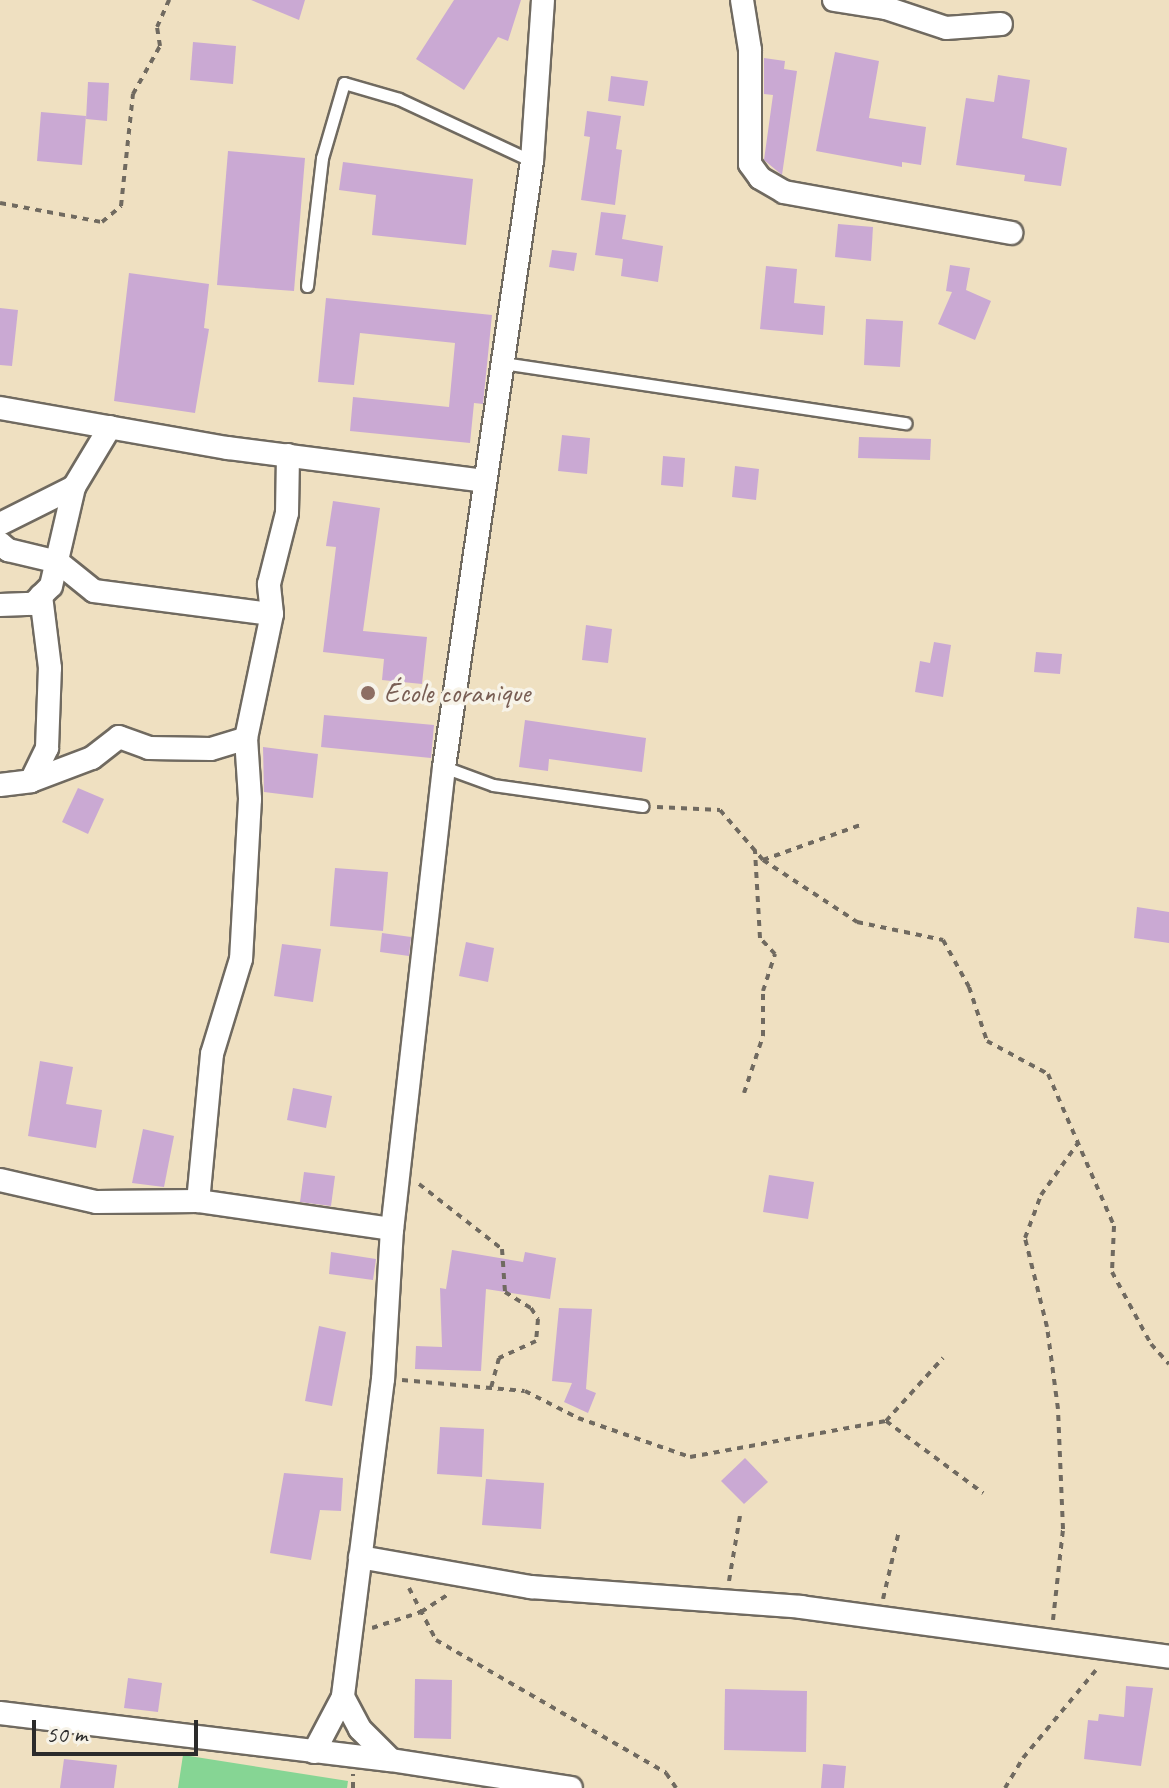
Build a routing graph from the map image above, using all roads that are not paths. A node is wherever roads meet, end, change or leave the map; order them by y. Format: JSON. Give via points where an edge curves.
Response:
{"nodes":[{"id":1,"x":543,"y":0,"type":"edge"},
{"id":2,"x":742,"y":0,"type":"edge"},
{"id":3,"x":834,"y":0,"type":"edge"},
{"id":4,"x":1001,"y":24,"type":"dead end"},
{"id":5,"x":532,"y":161,"type":"junction"},
{"id":6,"x":1011,"y":233,"type":"dead end"},
{"id":7,"x":307,"y":286,"type":"dead end"},
{"id":8,"x":503,"y":363,"type":"junction"},
{"id":9,"x":0,"y":408,"type":"edge"},
{"id":10,"x":906,"y":423,"type":"dead end"},
{"id":11,"x":110,"y":427,"type":"junction"},
{"id":12,"x":288,"y":455,"type":"junction"},
{"id":13,"x":485,"y":481,"type":"junction"},
{"id":14,"x":74,"y":487,"type":"junction"},
{"id":15,"x":0,"y":524,"type":"edge"},
{"id":16,"x":0,"y":543,"type":"edge"},
{"id":17,"x":58,"y":562,"type":"junction"},
{"id":18,"x":41,"y":596,"type":"junction"},
{"id":19,"x":0,"y":605,"type":"edge"},
{"id":20,"x":272,"y":614,"type":"junction"},
{"id":21,"x":246,"y":738,"type":"junction"},
{"id":22,"x":444,"y":767,"type":"junction"},
{"id":23,"x":31,"y":781,"type":"junction"},
{"id":24,"x":0,"y":785,"type":"edge"},
{"id":25,"x":643,"y":806,"type":"road end"},
{"id":26,"x":0,"y":1180,"type":"edge"},
{"id":27,"x":198,"y":1201,"type":"junction"},
{"id":28,"x":392,"y":1229,"type":"junction"},
{"id":29,"x":360,"y":1557,"type":"junction"},
{"id":30,"x":1169,"y":1657,"type":"edge"},
{"id":31,"x":343,"y":1697,"type":"junction"},
{"id":32,"x":0,"y":1713,"type":"edge"},
{"id":33,"x":314,"y":1752,"type":"junction"},
{"id":34,"x":391,"y":1760,"type":"junction"},
{"id":35,"x":571,"y":1788,"type":"edge"}],
"edges":[{"from":1,"to":5,"type":"street"},
{"from":2,"to":6,"type":"street","via":[[750,50],[750,164],[760,178],[784,192]]},
{"from":3,"to":4,"type":"street","via":[[886,8],[946,28]]},
{"from":5,"to":7,"type":"lane","via":[[399,99],[344,83],[322,158]]},
{"from":5,"to":8,"type":"street"},
{"from":8,"to":10,"type":"lane"},
{"from":8,"to":13,"type":"street"},
{"from":9,"to":11,"type":"street"},
{"from":11,"to":12,"type":"street"},
{"from":11,"to":14,"type":"street"},
{"from":12,"to":13,"type":"street"},
{"from":12,"to":20,"type":"street","via":[[287,513],[269,584]]},
{"from":13,"to":22,"type":"street"},
{"from":14,"to":15,"type":"street"},
{"from":14,"to":17,"type":"street"},
{"from":16,"to":17,"type":"street","via":[[8,550]]},
{"from":17,"to":18,"type":"street","via":[[51,586]]},
{"from":17,"to":20,"type":"street","via":[[94,591]]},
{"from":18,"to":19,"type":"street","via":[[33,604]]},
{"from":18,"to":23,"type":"street","via":[[50,668],[47,748]]},
{"from":20,"to":21,"type":"street"},
{"from":21,"to":23,"type":"street","via":[[195,749],[149,748],[119,737],[92,758]]},
{"from":21,"to":27,"type":"street","via":[[249,851],[241,959],[212,1054]]},
{"from":22,"to":25,"type":"lane","via":[[493,785]]},
{"from":22,"to":28,"type":"street"},
{"from":23,"to":24,"type":"street"},
{"from":26,"to":27,"type":"street","via":[[96,1202]]},
{"from":27,"to":28,"type":"street"},
{"from":28,"to":29,"type":"street","via":[[383,1379]]},
{"from":29,"to":30,"type":"street","via":[[531,1587],[726,1601]]},
{"from":29,"to":31,"type":"street"},
{"from":31,"to":33,"type":"street"},
{"from":31,"to":34,"type":"street","via":[[360,1729]]},
{"from":32,"to":33,"type":"street"},
{"from":33,"to":34,"type":"street"},
{"from":34,"to":35,"type":"street"}]}
